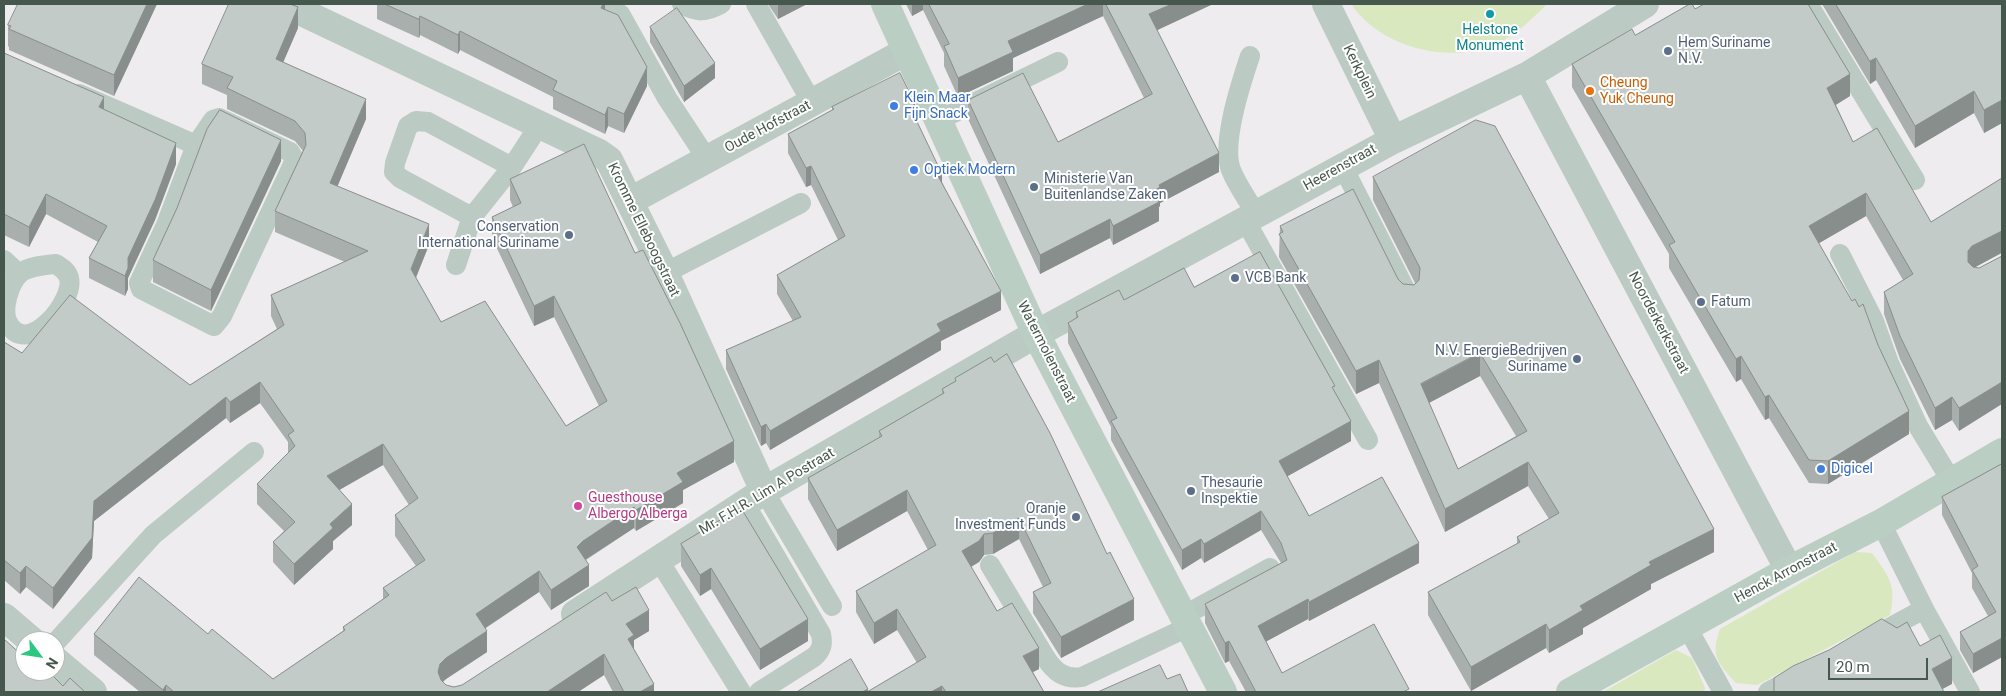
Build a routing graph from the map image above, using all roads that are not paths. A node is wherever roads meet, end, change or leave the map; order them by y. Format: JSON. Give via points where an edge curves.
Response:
{"nodes":[{"id":1,"x":285,"y":4,"type":"edge"},
{"id":2,"x":602,"y":4,"type":"edge"},
{"id":3,"x":682,"y":4,"type":"edge"},
{"id":4,"x":721,"y":4,"type":"edge"},
{"id":5,"x":756,"y":4,"type":"edge"},
{"id":6,"x":885,"y":4,"type":"edge"},
{"id":7,"x":1326,"y":4,"type":"edge"},
{"id":8,"x":1645,"y":4,"type":"edge"},
{"id":9,"x":1808,"y":4,"type":"edge"},
{"id":10,"x":623,"y":9,"type":"edge"},
{"id":11,"x":906,"y":52,"type":"junction"},
{"id":12,"x":1250,"y":56,"type":"dead end"},
{"id":13,"x":1058,"y":62,"type":"dead end"},
{"id":14,"x":1527,"y":76,"type":"junction"},
{"id":15,"x":59,"y":85,"type":"edge"},
{"id":16,"x":812,"y":103,"type":"junction"},
{"id":17,"x":937,"y":121,"type":"junction"},
{"id":18,"x":538,"y":124,"type":"junction"},
{"id":19,"x":1393,"y":140,"type":"junction"},
{"id":20,"x":196,"y":146,"type":"junction"},
{"id":21,"x":707,"y":159,"type":"junction"},
{"id":22,"x":512,"y":167,"type":"junction"},
{"id":23,"x":1343,"y":167,"type":"junction"},
{"id":24,"x":1915,"y":180,"type":"dead end"},
{"id":25,"x":630,"y":201,"type":"junction"},
{"id":26,"x":801,"y":203,"type":"dead end"},
{"id":27,"x":472,"y":217,"type":"junction"},
{"id":28,"x":1251,"y":217,"type":"junction"},
{"id":29,"x":1840,"y":254,"type":"dead end"},
{"id":30,"x":4,"y":260,"type":"edge"},
{"id":31,"x":456,"y":265,"type":"dead end"},
{"id":32,"x":665,"y":273,"type":"junction"},
{"id":33,"x":19,"y":274,"type":"dead end"},
{"id":34,"x":1409,"y":297,"type":"edge"},
{"id":35,"x":1036,"y":334,"type":"junction"},
{"id":36,"x":1368,"y":440,"type":"dead end"},
{"id":37,"x":254,"y":452,"type":"dead end"},
{"id":38,"x":2002,"y":452,"type":"edge"},
{"id":39,"x":1952,"y":482,"type":"junction"},
{"id":40,"x":755,"y":497,"type":"junction"},
{"id":41,"x":1881,"y":523,"type":"junction"},
{"id":42,"x":658,"y":559,"type":"junction"},
{"id":43,"x":990,"y":565,"type":"dead end"},
{"id":44,"x":1270,"y":568,"type":"edge"},
{"id":45,"x":1790,"y":570,"type":"junction"},
{"id":46,"x":832,"y":606,"type":"dead end"},
{"id":47,"x":1924,"y":609,"type":"junction"},
{"id":48,"x":4,"y":617,"type":"edge"},
{"id":49,"x":1185,"y":621,"type":"junction"},
{"id":50,"x":1687,"y":627,"type":"junction"},
{"id":51,"x":552,"y":628,"type":"edge"},
{"id":52,"x":20,"y":631,"type":"edge"},
{"id":53,"x":65,"y":632,"type":"edge"},
{"id":54,"x":1854,"y":646,"type":"edge"},
{"id":55,"x":65,"y":668,"type":"edge"},
{"id":56,"x":1811,"y":669,"type":"edge"},
{"id":57,"x":94,"y":692,"type":"edge"},
{"id":58,"x":741,"y":692,"type":"edge"},
{"id":59,"x":759,"y":692,"type":"edge"},
{"id":60,"x":1223,"y":692,"type":"edge"},
{"id":61,"x":1570,"y":692,"type":"edge"},
{"id":62,"x":1723,"y":692,"type":"edge"},
{"id":63,"x":1768,"y":692,"type":"edge"},
{"id":64,"x":1970,"y":692,"type":"edge"}],
"edges":[{"from":1,"to":18,"type":"street","name":"Kromme Elleboogstraat"},
{"from":2,"to":10,"type":"lane"},
{"from":3,"to":4,"type":"lane","via":[[696,11],[708,11]]},
{"from":5,"to":16,"type":"lane"},
{"from":6,"to":11,"type":"main road","name":"Watermolenstraat"},
{"from":7,"to":19,"type":"street","name":"Kerkplein"},
{"from":8,"to":14,"type":"street","name":"Heerenstraat"},
{"from":9,"to":24,"type":"lane"},
{"from":10,"to":21,"type":"lane","via":[[667,98]]},
{"from":11,"to":16,"type":"street","name":"Oude Hofstraat"},
{"from":11,"to":17,"type":"main road","name":"Watermolenstraat"},
{"from":12,"to":28,"type":"lane","via":[[1238,90],[1229,153],[1231,170]]},
{"from":13,"to":17,"type":"lane"},
{"from":14,"to":19,"type":"street","name":"Heerenstraat"},
{"from":14,"to":45,"type":"street","name":"Noorderkerkstraat"},
{"from":15,"to":20,"type":"lane"},
{"from":16,"to":21,"type":"street","name":"Oude Hofstraat"},
{"from":17,"to":35,"type":"main road","name":"Watermolenstraat"},
{"from":18,"to":22,"type":"lane"},
{"from":18,"to":25,"type":"street","name":"Kromme Elleboogstraat","via":[[605,156]]},
{"from":19,"to":23,"type":"street","name":"Heerenstraat"},
{"from":20,"to":20,"type":"lane","via":[[213,120],[219,118],[290,152],[295,160],[222,316],[214,326],[141,289],[139,283]]},
{"from":21,"to":25,"type":"street","name":"Oude Hofstraat"},
{"from":22,"to":27,"type":"lane"},
{"from":22,"to":27,"type":"lane","via":[[428,122],[416,121],[408,126],[394,172]]},
{"from":23,"to":28,"type":"street","name":"Heerenstraat"},
{"from":23,"to":34,"type":"lane"},
{"from":25,"to":32,"type":"street","name":"Kromme Elleboogstraat"},
{"from":26,"to":32,"type":"lane"},
{"from":27,"to":31,"type":"lane"},
{"from":28,"to":35,"type":"street","name":"Heerenstraat"},
{"from":28,"to":36,"type":"lane"},
{"from":29,"to":39,"type":"lane","via":[[1874,321],[1918,426]]},
{"from":30,"to":33,"type":"lane"},
{"from":32,"to":40,"type":"street","name":"Kromme Elleboogstraat"},
{"from":35,"to":40,"type":"street","name":"Mr. F.H.R. Lim A Postraat"},
{"from":35,"to":49,"type":"main road","name":"Watermolenstraat"},
{"from":37,"to":53,"type":"lane","via":[[153,535]]},
{"from":38,"to":39,"type":"main road","name":"Henck Arronstraat"},
{"from":39,"to":41,"type":"main road","name":"Henck Arronstraat"},
{"from":40,"to":42,"type":"street","name":"Mr. F.H.R. Lim A Postraat"},
{"from":40,"to":46,"type":"lane"},
{"from":40,"to":59,"type":"lane","via":[[823,644],[814,657]]},
{"from":41,"to":45,"type":"main road","name":"Henck Arronstraat"},
{"from":41,"to":47,"type":"lane"},
{"from":42,"to":51,"type":"street","name":"Mr. F.H.R. Lim A Postraat"},
{"from":42,"to":58,"type":"lane"},
{"from":43,"to":49,"type":"lane","via":[[1053,669],[1074,679]]},
{"from":44,"to":49,"type":"lane"},
{"from":45,"to":50,"type":"main road","name":"Henck Arronstraat"},
{"from":47,"to":54,"type":"lane"},
{"from":47,"to":64,"type":"lane"},
{"from":48,"to":52,"type":"street"},
{"from":49,"to":60,"type":"main road","name":"Watermolenstraat"},
{"from":50,"to":61,"type":"main road","name":"Henck Arronstraat"},
{"from":50,"to":62,"type":"lane"},
{"from":55,"to":57,"type":"street"},
{"from":56,"to":63,"type":"lane"}]}
